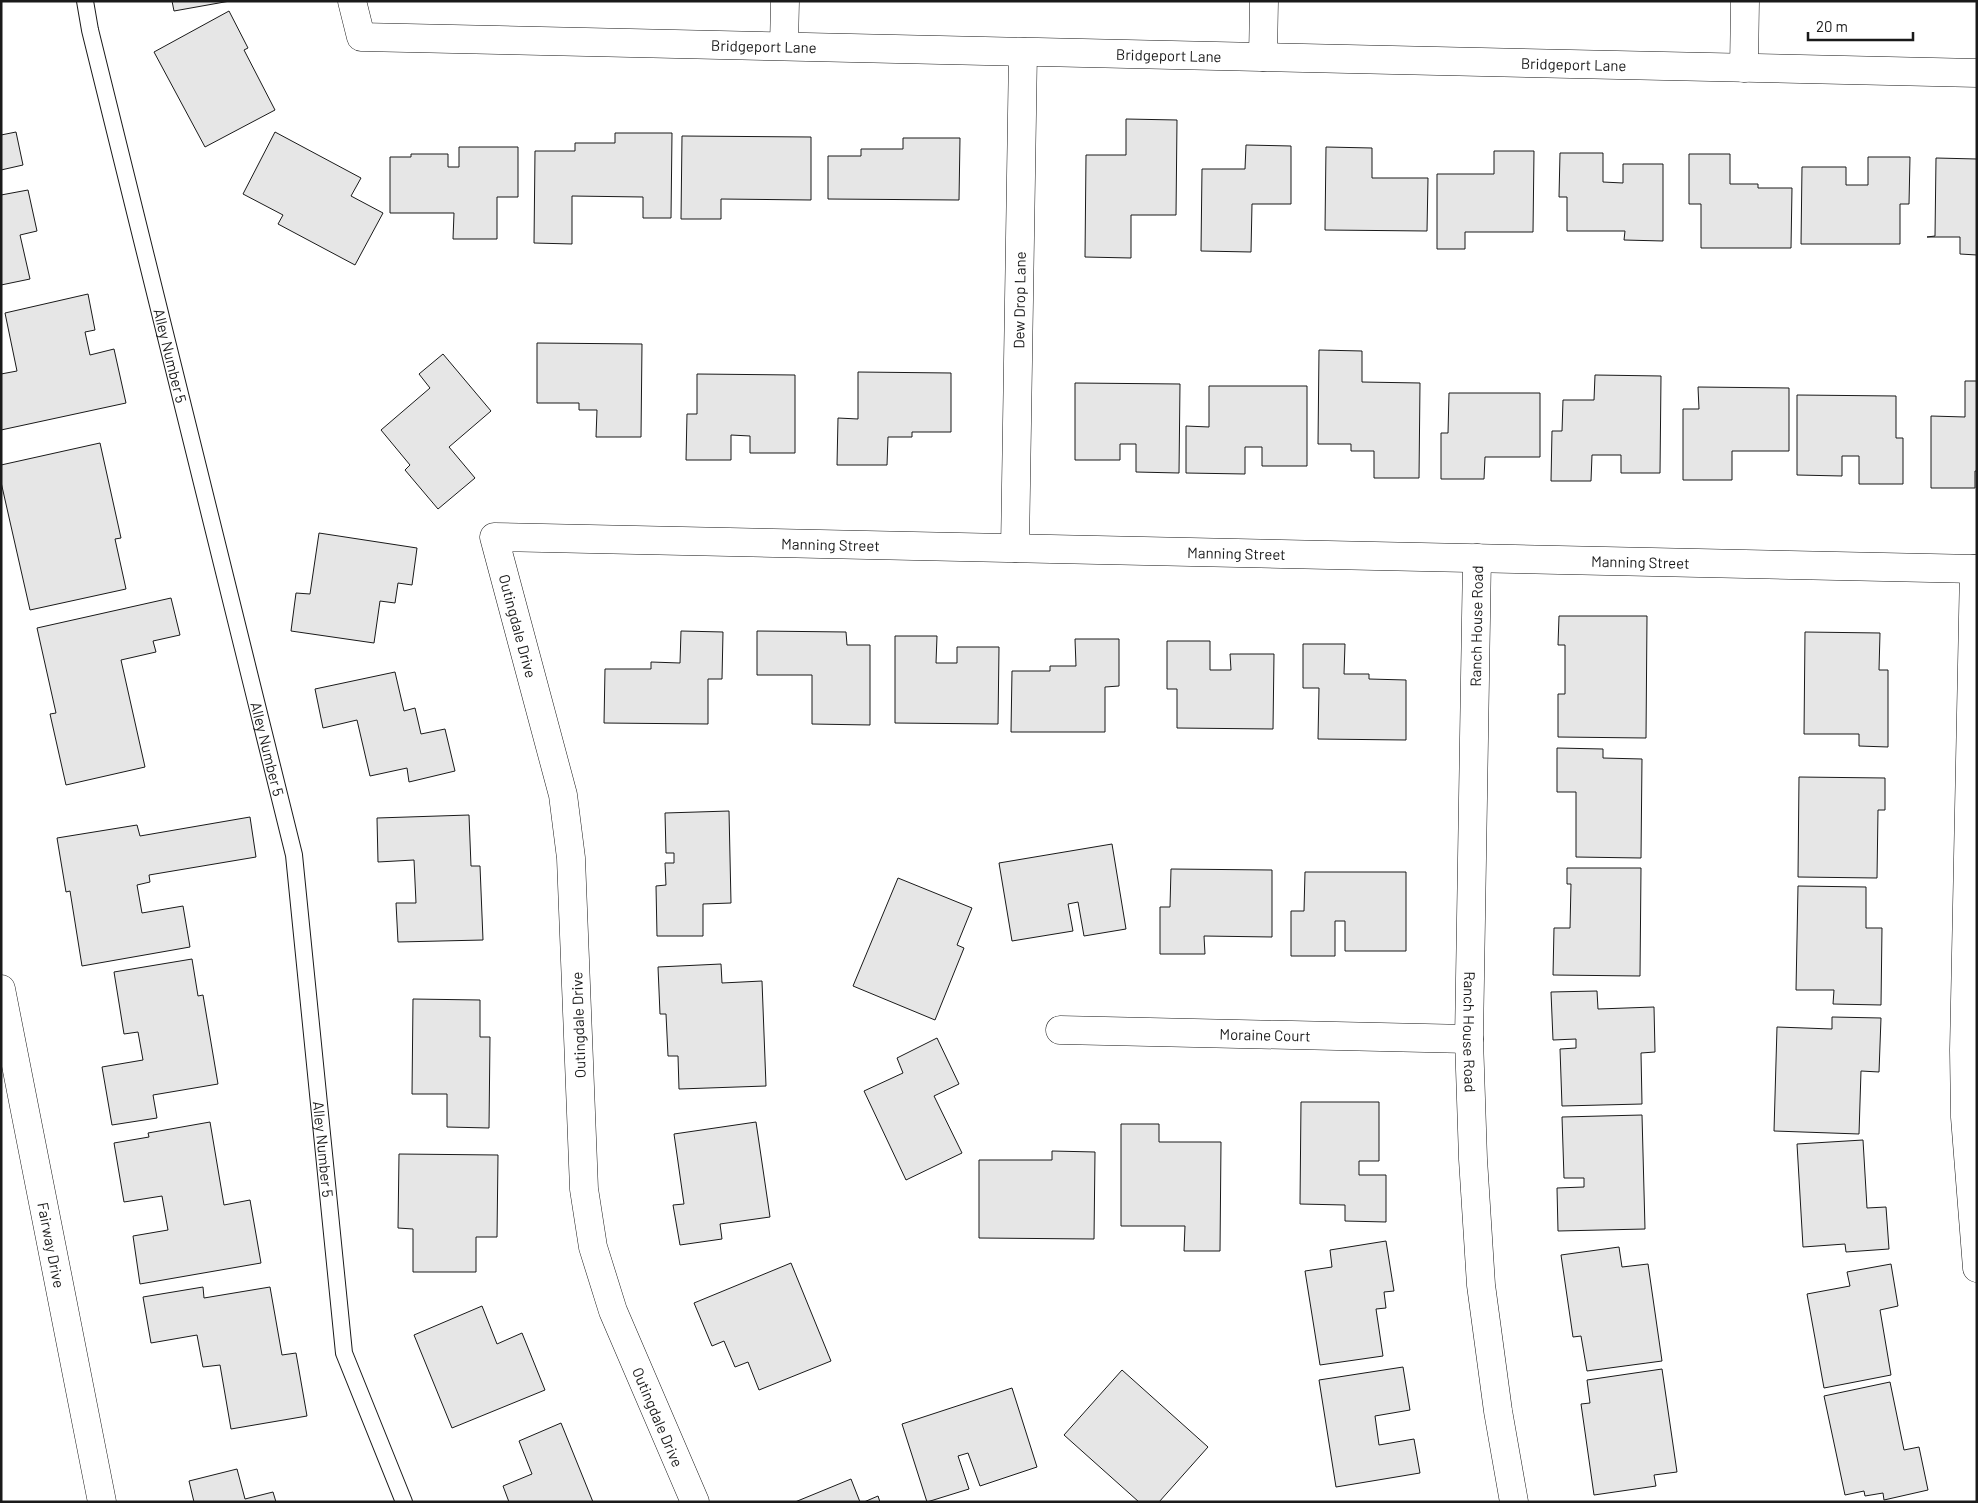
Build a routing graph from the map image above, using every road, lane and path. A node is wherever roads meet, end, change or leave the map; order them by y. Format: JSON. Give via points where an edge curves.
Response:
{"nodes":[{"id":1,"x":85,"y":1,"type":"edge"},
{"id":2,"x":352,"y":1,"type":"edge"},
{"id":3,"x":784,"y":1,"type":"edge"},
{"id":4,"x":1264,"y":1,"type":"edge"},
{"id":5,"x":1745,"y":1,"type":"edge"},
{"id":6,"x":784,"y":46,"type":"junction"},
{"id":7,"x":1023,"y":52,"type":"junction"},
{"id":8,"x":1263,"y":57,"type":"junction"},
{"id":9,"x":1744,"y":68,"type":"junction"},
{"id":10,"x":1977,"y":72,"type":"edge"},
{"id":11,"x":494,"y":537,"type":"joint"},
{"id":12,"x":1015,"y":548,"type":"junction"},
{"id":13,"x":1477,"y":558,"type":"junction"},
{"id":14,"x":1975,"y":569,"type":"edge"},
{"id":15,"x":1,"y":989,"type":"edge"},
{"id":16,"x":1060,"y":1030,"type":"dead end"},
{"id":17,"x":1469,"y":1039,"type":"junction"},
{"id":18,"x":1971,"y":1117,"type":"edge"},
{"id":19,"x":1977,"y":1268,"type":"edge"},
{"id":20,"x":102,"y":1502,"type":"edge"},
{"id":21,"x":404,"y":1502,"type":"edge"},
{"id":22,"x":695,"y":1502,"type":"edge"},
{"id":23,"x":1514,"y":1502,"type":"edge"}],
"edges":[{"from":1,"to":21,"type":"lane","name":"Alley Number 5","via":[[294,855],[344,1353]]},
{"from":2,"to":6,"type":"street","name":"Bridgeport Lane","via":[[361,37]]},
{"from":3,"to":6,"type":"street"},
{"from":4,"to":8,"type":"street"},
{"from":5,"to":9,"type":"street"},
{"from":6,"to":7,"type":"street","name":"Bridgeport Lane"},
{"from":7,"to":8,"type":"street","name":"Bridgeport Lane"},
{"from":7,"to":12,"type":"street","name":"Dew Drop Lane"},
{"from":8,"to":9,"type":"street","name":"Bridgeport Lane"},
{"from":9,"to":10,"type":"street","name":"Bridgeport Lane"},
{"from":11,"to":12,"type":"street","name":"Manning Street"},
{"from":11,"to":22,"type":"street","name":"Outingdale Drive","via":[[563,795],[571,858],[584,1189],[593,1247],[613,1311]]},
{"from":12,"to":13,"type":"street","name":"Manning Street"},
{"from":13,"to":14,"type":"street","name":"Manning Street"},
{"from":13,"to":17,"type":"street","name":"Ranch House Road"},
{"from":14,"to":18,"type":"street","via":[[1964,1040]]},
{"from":15,"to":20,"type":"street","name":"Fairway Drive"},
{"from":16,"to":17,"type":"street","name":"Moraine Court"},
{"from":17,"to":23,"type":"street","name":"Ranch House Road","via":[[1472,1159],[1481,1285]]},
{"from":18,"to":19,"type":"street"}]}
